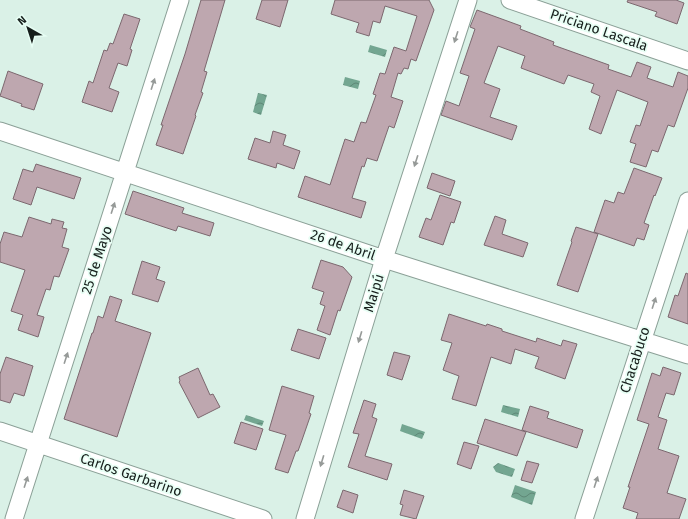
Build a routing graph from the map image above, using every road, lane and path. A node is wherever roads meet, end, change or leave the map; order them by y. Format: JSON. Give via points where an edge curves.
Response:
{"nodes":[{"id":1,"x":180,"y":0,"type":"edge"},
{"id":2,"x":468,"y":0,"type":"edge"},
{"id":3,"x":510,"y":0,"type":"edge"},
{"id":4,"x":688,"y":61,"type":"edge"},
{"id":5,"x":0,"y":131,"type":"edge"},
{"id":6,"x":125,"y":172,"type":"junction"},
{"id":7,"x":688,"y":201,"type":"edge"},
{"id":8,"x":384,"y":259,"type":"junction"},
{"id":9,"x":642,"y":340,"type":"junction"},
{"id":10,"x":688,"y":355,"type":"edge"},
{"id":11,"x":0,"y":431,"type":"edge"},
{"id":12,"x":39,"y":443,"type":"junction"},
{"id":13,"x":14,"y":519,"type":"edge"},
{"id":14,"x":262,"y":519,"type":"edge"},
{"id":15,"x":305,"y":519,"type":"edge"},
{"id":16,"x":584,"y":519,"type":"edge"}],
"edges":[{"from":6,"to":1,"type":"street","name":"25 de Mayo","one_way":true},
{"from":2,"to":8,"type":"street","name":"Maipú","one_way":true},
{"from":3,"to":4,"type":"street","name":"Priciano Lascala"},
{"from":5,"to":6,"type":"street","name":"26 de Abril"},
{"from":6,"to":8,"type":"street","name":"26 de Abril"},
{"from":12,"to":6,"type":"street","name":"25 de Mayo","one_way":true},
{"from":9,"to":7,"type":"street","name":"Chacabuco","one_way":true},
{"from":8,"to":9,"type":"street","name":"26 de Abril"},
{"from":8,"to":15,"type":"street","name":"Maipú","one_way":true},
{"from":9,"to":10,"type":"street","name":"26 de Abril"},
{"from":16,"to":9,"type":"street","name":"Chacabuco","one_way":true},
{"from":11,"to":12,"type":"street","name":"Carlos Garbarino"},
{"from":13,"to":12,"type":"street","name":"25 de Mayo","one_way":true},
{"from":12,"to":14,"type":"street","name":"Carlos Garbarino"}]}
